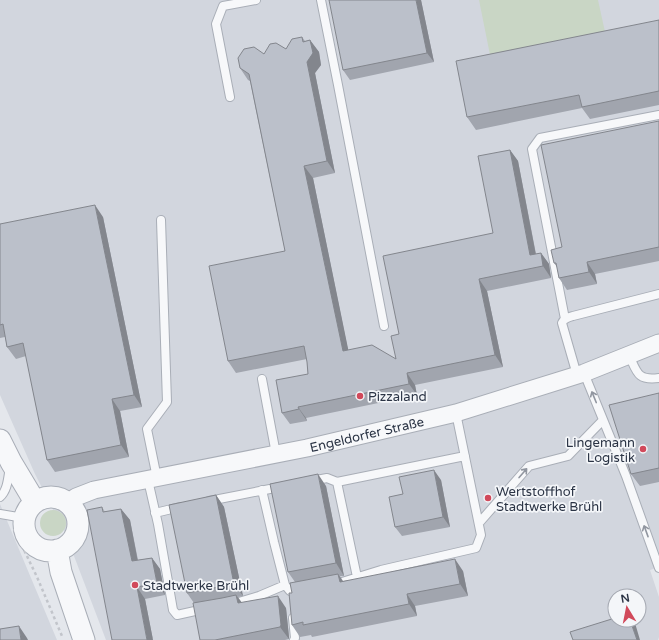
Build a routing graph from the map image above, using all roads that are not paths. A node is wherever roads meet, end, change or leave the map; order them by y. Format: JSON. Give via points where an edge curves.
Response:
{"nodes":[{"id":1,"x":256,"y":0,"type":"edge"},
{"id":2,"x":321,"y":0,"type":"edge"},
{"id":3,"x":230,"y":98,"type":"dead end"},
{"id":4,"x":659,"y":115,"type":"edge"},
{"id":5,"x":161,"y":220,"type":"dead end"},
{"id":6,"x":659,"y":294,"type":"edge"},
{"id":7,"x":565,"y":319,"type":"junction"},
{"id":8,"x":384,"y":326,"type":"dead end"},
{"id":9,"x":659,"y":343,"type":"edge"},
{"id":10,"x":629,"y":355,"type":"junction"},
{"id":11,"x":580,"y":374,"type":"junction"},
{"id":12,"x":659,"y":378,"type":"edge"},
{"id":13,"x":262,"y":379,"type":"dead end"},
{"id":14,"x":456,"y":413,"type":"junction"},
{"id":15,"x":603,"y":420,"type":"junction"},
{"id":16,"x":0,"y":440,"type":"edge"},
{"id":17,"x":276,"y":454,"type":"junction"},
{"id":18,"x":465,"y":456,"type":"junction"},
{"id":19,"x":11,"y":462,"type":"junction"},
{"id":20,"x":152,"y":479,"type":"junction"},
{"id":21,"x":305,"y":482,"type":"edge"},
{"id":22,"x":337,"y":482,"type":"junction"},
{"id":23,"x":291,"y":485,"type":"edge"},
{"id":24,"x":262,"y":490,"type":"junction"},
{"id":25,"x":0,"y":497,"type":"edge"},
{"id":26,"x":35,"y":502,"type":"junction"},
{"id":27,"x":69,"y":503,"type":"junction"},
{"id":28,"x":201,"y":503,"type":"edge"},
{"id":29,"x":186,"y":506,"type":"edge"},
{"id":30,"x":155,"y":512,"type":"junction"},
{"id":31,"x":10,"y":517,"type":"edge"},
{"id":32,"x":479,"y":523,"type":"junction"},
{"id":33,"x":57,"y":550,"type":"junction"},
{"id":34,"x":659,"y":568,"type":"edge"},
{"id":35,"x":357,"y":577,"type":"junction"},
{"id":36,"x":327,"y":585,"type":"edge"},
{"id":37,"x":312,"y":588,"type":"edge"},
{"id":38,"x":289,"y":595,"type":"junction"},
{"id":39,"x":224,"y":606,"type":"edge"},
{"id":40,"x":209,"y":608,"type":"edge"},
{"id":41,"x":84,"y":640,"type":"edge"},
{"id":42,"x":294,"y":640,"type":"edge"}],
"edges":[{"from":1,"to":3,"type":"lane","via":[[223,6],[216,24]]},
{"from":2,"to":8,"type":"lane"},
{"from":4,"to":7,"type":"lane","via":[[540,138],[532,149]]},
{"from":5,"to":20,"type":"lane","via":[[166,402],[147,429]]},
{"from":6,"to":7,"type":"lane"},
{"from":7,"to":11,"type":"lane","via":[[562,323]]},
{"from":9,"to":10,"type":"street","name":"Engeldorfer Straße"},
{"from":10,"to":11,"type":"street","name":"Engeldorfer Straße"},
{"from":10,"to":12,"type":"lane","via":[[641,377]]},
{"from":11,"to":14,"type":"street","name":"Engeldorfer Straße"},
{"from":15,"to":11,"type":"lane","one_way":true},
{"from":13,"to":17,"type":"lane"},
{"from":14,"to":17,"type":"street","name":"Engeldorfer Straße"},
{"from":14,"to":18,"type":"lane"},
{"from":32,"to":15,"type":"lane","one_way":true,"via":[[529,466],[568,456]]},
{"from":34,"to":15,"type":"lane","one_way":true},
{"from":16,"to":19,"type":"street"},
{"from":17,"to":20,"type":"street","name":"Engeldorfer Straße"},
{"from":18,"to":22,"type":"lane"},
{"from":18,"to":32,"type":"lane"},
{"from":19,"to":25,"type":"lane","via":[[6,488]]},
{"from":19,"to":26,"type":"street"},
{"from":20,"to":27,"type":"street","name":"Engeldorfer Straße","via":[[94,490],[76,497]]},
{"from":20,"to":30,"type":"lane"},
{"from":21,"to":22,"type":"lane","via":[[327,478]]},
{"from":22,"to":35,"type":"lane"},
{"from":23,"to":24,"type":"lane"},
{"from":24,"to":28,"type":"lane"},
{"from":24,"to":38,"type":"lane"},
{"from":26,"to":27,"type":"street","via":[[48,496]]},
{"from":26,"to":31,"type":"street","via":[[26,514]]},
{"from":27,"to":33,"type":"street","via":[[78,520],[78,530],[67,546]]},
{"from":29,"to":30,"type":"lane"},
{"from":30,"to":40,"type":"lane","via":[[173,610],[177,615]]},
{"from":31,"to":33,"type":"street","via":[[38,547],[47,551]]},
{"from":32,"to":35,"type":"lane","via":[[481,535],[476,548]]},
{"from":33,"to":41,"type":"street","via":[[61,572]]},
{"from":35,"to":36,"type":"lane"},
{"from":37,"to":38,"type":"lane"},
{"from":38,"to":39,"type":"lane","via":[[259,596]]},
{"from":38,"to":42,"type":"lane"}]}
